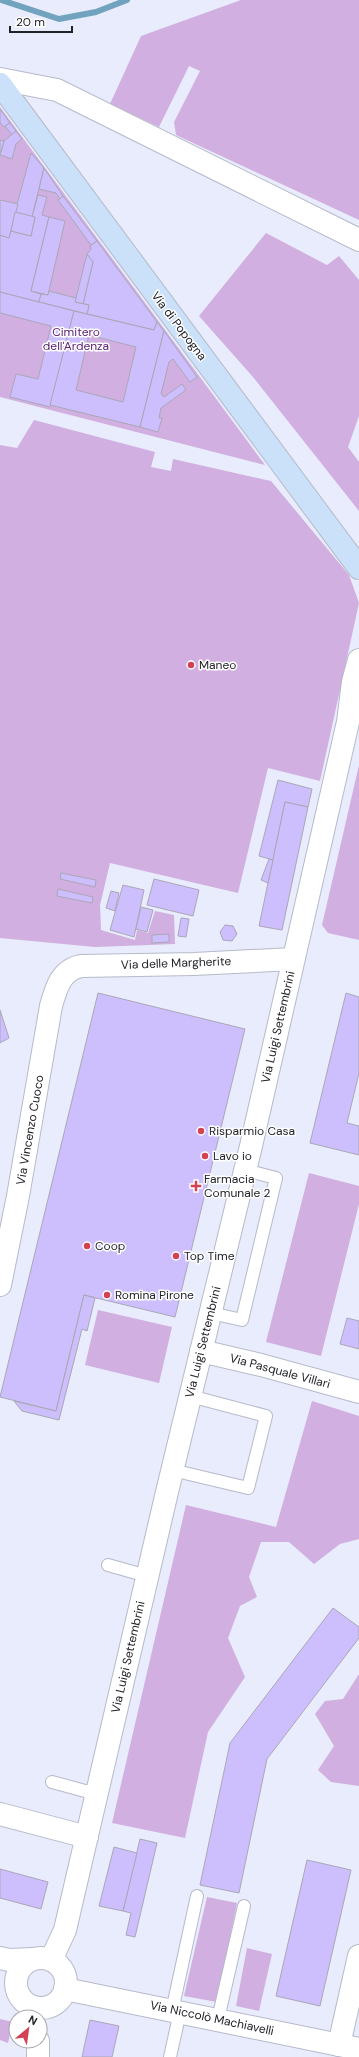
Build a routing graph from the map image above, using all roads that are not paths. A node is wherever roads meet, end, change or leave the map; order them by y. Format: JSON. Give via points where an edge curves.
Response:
{"nodes":[{"id":1,"x":0,"y":79,"type":"edge"},
{"id":2,"x":0,"y":84,"type":"edge"},
{"id":3,"x":359,"y":240,"type":"edge"},
{"id":4,"x":359,"y":568,"type":"edge"},
{"id":5,"x":359,"y":660,"type":"edge"},
{"id":6,"x":354,"y":714,"type":"edge"},
{"id":7,"x":293,"y":959,"type":"junction"},
{"id":8,"x":63,"y":977,"type":"joint"},
{"id":9,"x":245,"y":1170,"type":"junction"},
{"id":10,"x":0,"y":1285,"type":"edge"},
{"id":11,"x":211,"y":1313,"type":"junction"},
{"id":12,"x":202,"y":1351,"type":"junction"},
{"id":13,"x":359,"y":1392,"type":"edge"},
{"id":14,"x":190,"y":1396,"type":"junction"},
{"id":15,"x":172,"y":1470,"type":"junction"},
{"id":16,"x":108,"y":1565,"type":"dead end"},
{"id":17,"x":147,"y":1576,"type":"junction"},
{"id":18,"x":52,"y":1782,"type":"dead end"},
{"id":19,"x":96,"y":1794,"type":"junction"},
{"id":20,"x":0,"y":1814,"type":"edge"},
{"id":21,"x":87,"y":1837,"type":"junction"},
{"id":22,"x":197,"y":1896,"type":"dead end"},
{"id":23,"x":244,"y":1906,"type":"dead end"},
{"id":24,"x":359,"y":1956,"type":"edge"},
{"id":25,"x":0,"y":1958,"type":"edge"},
{"id":26,"x":42,"y":1959,"type":"junction"},
{"id":27,"x":65,"y":1989,"type":"junction"},
{"id":28,"x":9,"y":1990,"type":"edge"},
{"id":29,"x":33,"y":2009,"type":"edge"},
{"id":30,"x":41,"y":2009,"type":"edge"},
{"id":31,"x":176,"y":2011,"type":"junction"},
{"id":32,"x":218,"y":2019,"type":"junction"},
{"id":33,"x":349,"y":2047,"type":"edge"},
{"id":34,"x":170,"y":2057,"type":"edge"}],
"edges":[{"from":1,"to":3,"type":"street","via":[[57,90]]},
{"from":2,"to":4,"type":"main road","name":"Via di Popogna"},
{"from":5,"to":6,"type":"street","name":"Via Luigi Settembrini","via":[[354,682]]},
{"from":6,"to":7,"type":"street","name":"Via Luigi Settembrini"},
{"from":7,"to":8,"type":"street","name":"Via delle Margherite","via":[[81,966],[74,967]]},
{"from":7,"to":9,"type":"street","name":"Via Luigi Settembrini"},
{"from":8,"to":10,"type":"street","name":"Via Vincenzo Cuoco","via":[[51,1006],[20,1188]]},
{"from":9,"to":11,"type":"street","name":"Via Luigi Settembrini"},
{"from":9,"to":11,"type":"lane","via":[[276,1178],[271,1201],[242,1320]]},
{"from":11,"to":12,"type":"street","name":"Via Luigi Settembrini"},
{"from":12,"to":13,"type":"street","name":"Via Pasquale Villari"},
{"from":12,"to":14,"type":"street","name":"Via Luigi Settembrini"},
{"from":14,"to":15,"type":"street","name":"Via Luigi Settembrini"},
{"from":14,"to":15,"type":"lane","via":[[266,1416],[248,1488]]},
{"from":15,"to":17,"type":"street","name":"Via Luigi Settembrini"},
{"from":16,"to":17,"type":"lane"},
{"from":17,"to":19,"type":"street","name":"Via Luigi Settembrini"},
{"from":18,"to":19,"type":"lane"},
{"from":19,"to":21,"type":"street","name":"Via Luigi Settembrini"},
{"from":20,"to":21,"type":"street"},
{"from":21,"to":26,"type":"street","name":"Via Luigi Settembrini","via":[[65,1930]]},
{"from":22,"to":31,"type":"lane"},
{"from":23,"to":32,"type":"lane"},
{"from":24,"to":33,"type":"street"},
{"from":25,"to":26,"type":"street"},
{"from":26,"to":27,"type":"street","via":[[58,1965],[63,1972]]},
{"from":26,"to":28,"type":"street","via":[[25,1963]]},
{"from":27,"to":30,"type":"street","via":[[57,2002]]},
{"from":27,"to":31,"type":"street","name":"Via Niccolò Machiavelli"},
{"from":28,"to":29,"type":"street"},
{"from":31,"to":32,"type":"street","name":"Via Niccolò Machiavelli"},
{"from":31,"to":34,"type":"lane"},
{"from":32,"to":33,"type":"street","name":"Via Niccolò Machiavelli"}]}
